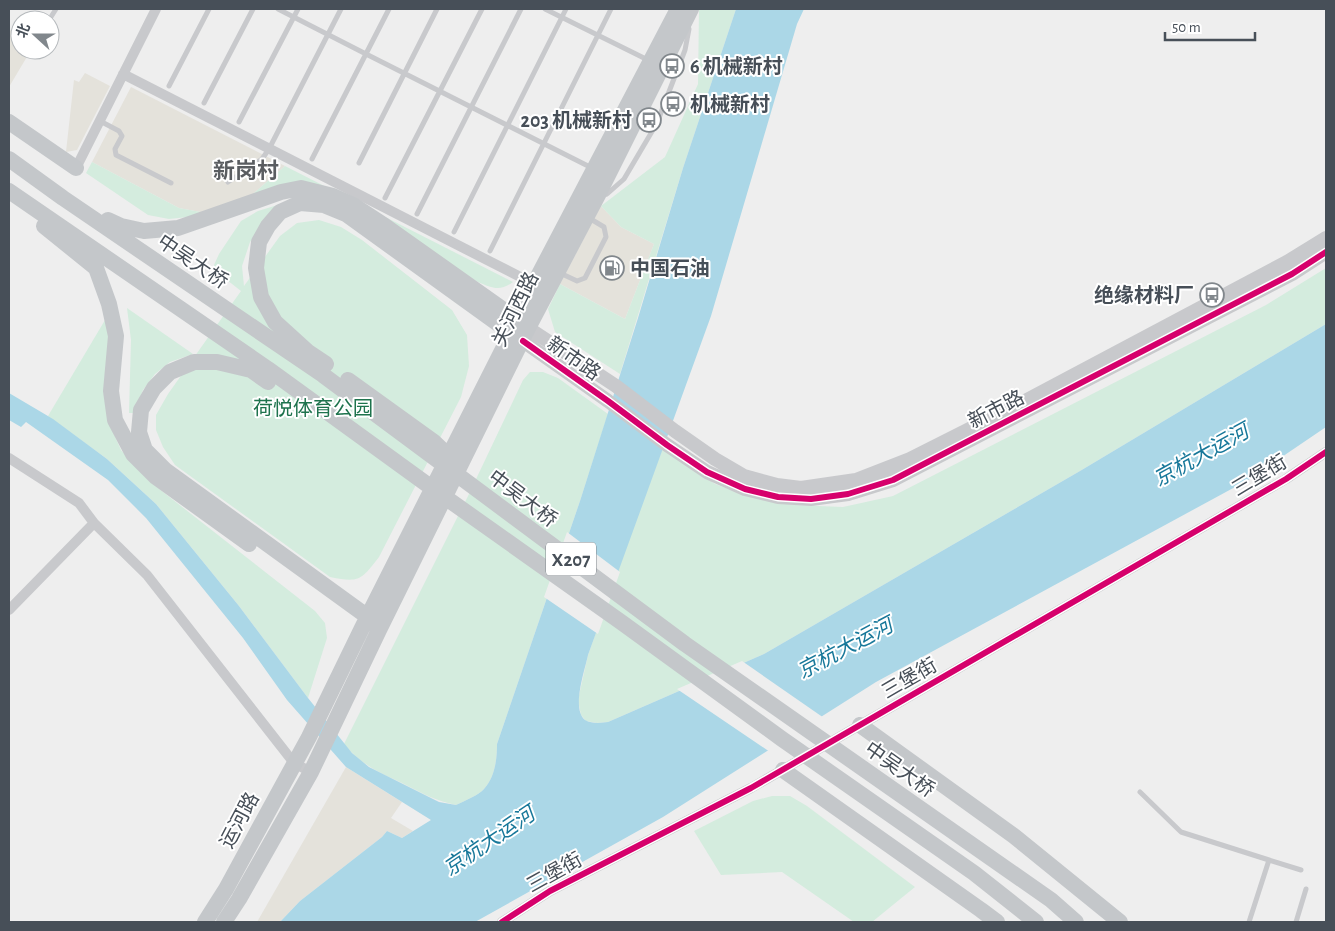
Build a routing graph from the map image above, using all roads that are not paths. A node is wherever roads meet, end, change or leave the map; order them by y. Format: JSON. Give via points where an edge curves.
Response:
{"nodes":[{"id":1,"x":156,"y":9,"type":"edge"},
{"id":2,"x":209,"y":9,"type":"edge"},
{"id":3,"x":253,"y":9,"type":"edge"},
{"id":4,"x":278,"y":9,"type":"edge"},
{"id":5,"x":298,"y":9,"type":"edge"},
{"id":6,"x":341,"y":9,"type":"edge"},
{"id":7,"x":389,"y":9,"type":"edge"},
{"id":8,"x":437,"y":9,"type":"edge"},
{"id":9,"x":482,"y":9,"type":"edge"},
{"id":10,"x":521,"y":9,"type":"edge"},
{"id":11,"x":545,"y":9,"type":"edge"},
{"id":12,"x":566,"y":9,"type":"edge"},
{"id":13,"x":611,"y":9,"type":"edge"},
{"id":14,"x":678,"y":9,"type":"edge"},
{"id":15,"x":692,"y":9,"type":"edge"},
{"id":16,"x":294,"y":17,"type":"junction"},
{"id":17,"x":562,"y":17,"type":"junction"},
{"id":18,"x":328,"y":34,"type":"junction"},
{"id":19,"x":598,"y":35,"type":"junction"},
{"id":20,"x":366,"y":54,"type":"junction"},
{"id":21,"x":651,"y":61,"type":"junction"},
{"id":22,"x":404,"y":73,"type":"junction"},
{"id":23,"x":124,"y":74,"type":"junction"},
{"id":24,"x":169,"y":86,"type":"dead end"},
{"id":25,"x":440,"y":91,"type":"junction"},
{"id":26,"x":204,"y":103,"type":"dead end"},
{"id":27,"x":471,"y":107,"type":"junction"},
{"id":28,"x":100,"y":121,"type":"junction"},
{"id":29,"x":9,"y":122,"type":"edge"},
{"id":30,"x":239,"y":122,"type":"dead end"},
{"id":31,"x":507,"y":126,"type":"junction"},
{"id":32,"x":543,"y":144,"type":"junction"},
{"id":33,"x":269,"y":149,"type":"junction"},
{"id":34,"x":9,"y":159,"type":"edge"},
{"id":35,"x":312,"y":159,"type":"dead end"},
{"id":36,"x":359,"y":163,"type":"dead end"},
{"id":37,"x":76,"y":168,"type":"joint"},
{"id":38,"x":594,"y":169,"type":"junction"},
{"id":39,"x":228,"y":182,"type":"dead end"},
{"id":40,"x":171,"y":183,"type":"dead end"},
{"id":41,"x":9,"y":191,"type":"edge"},
{"id":42,"x":9,"y":198,"type":"edge"},
{"id":43,"x":63,"y":198,"type":"junction"},
{"id":44,"x":385,"y":198,"type":"dead end"},
{"id":45,"x":417,"y":214,"type":"dead end"},
{"id":46,"x":586,"y":217,"type":"junction"},
{"id":47,"x":44,"y":220,"type":"junction"},
{"id":48,"x":454,"y":232,"type":"dead end"},
{"id":49,"x":1326,"y":238,"type":"edge"},
{"id":50,"x":490,"y":250,"type":"dead end"},
{"id":51,"x":1326,"y":252,"type":"edge"},
{"id":52,"x":557,"y":271,"type":"junction"},
{"id":53,"x":534,"y":284,"type":"junction"},
{"id":54,"x":520,"y":331,"type":"junction"},
{"id":55,"x":1326,"y":452,"type":"edge"},
{"id":56,"x":9,"y":458,"type":"edge"},
{"id":57,"x":94,"y":523,"type":"junction"},
{"id":58,"x":531,"y":530,"type":"junction"},
{"id":59,"x":516,"y":548,"type":"junction"},
{"id":60,"x":9,"y":610,"type":"edge"},
{"id":61,"x":366,"y":621,"type":"junction"},
{"id":62,"x":379,"y":630,"type":"junction"},
{"id":63,"x":860,"y":725,"type":"junction"},
{"id":64,"x":294,"y":763,"type":"junction"},
{"id":65,"x":783,"y":770,"type":"junction"},
{"id":66,"x":312,"y":772,"type":"junction"},
{"id":67,"x":1140,"y":792,"type":"dead end"},
{"id":68,"x":1269,"y":860,"type":"junction"},
{"id":69,"x":1302,"y":870,"type":"dead end"},
{"id":70,"x":1306,"y":889,"type":"dead end"},
{"id":71,"x":205,"y":922,"type":"edge"},
{"id":72,"x":224,"y":922,"type":"edge"},
{"id":73,"x":502,"y":922,"type":"edge"},
{"id":74,"x":997,"y":922,"type":"edge"},
{"id":75,"x":1036,"y":922,"type":"edge"},
{"id":76,"x":1076,"y":922,"type":"edge"},
{"id":77,"x":1120,"y":922,"type":"edge"},
{"id":78,"x":1249,"y":922,"type":"edge"},
{"id":79,"x":1296,"y":922,"type":"edge"}],
"edges":[{"from":1,"to":23,"type":"street"},
{"from":2,"to":24,"type":"lane"},
{"from":3,"to":26,"type":"lane"},
{"from":4,"to":16,"type":"lane"},
{"from":5,"to":16,"type":"lane"},
{"from":6,"to":18,"type":"lane"},
{"from":7,"to":20,"type":"lane"},
{"from":8,"to":22,"type":"lane"},
{"from":9,"to":25,"type":"lane"},
{"from":10,"to":27,"type":"lane"},
{"from":11,"to":17,"type":"lane"},
{"from":12,"to":17,"type":"lane"},
{"from":13,"to":19,"type":"lane"},
{"from":14,"to":21,"type":"main road","name":"关河西路"},
{"from":15,"to":46,"type":"main road","name":"关河西路"},
{"from":16,"to":18,"type":"lane"},
{"from":16,"to":30,"type":"lane"},
{"from":17,"to":19,"type":"lane"},
{"from":17,"to":31,"type":"lane"},
{"from":18,"to":20,"type":"lane"},
{"from":18,"to":33,"type":"lane"},
{"from":19,"to":21,"type":"lane"},
{"from":19,"to":32,"type":"lane"},
{"from":20,"to":22,"type":"lane"},
{"from":20,"to":35,"type":"lane"},
{"from":21,"to":38,"type":"main road","name":"关河西路"},
{"from":22,"to":25,"type":"lane"},
{"from":22,"to":36,"type":"lane"},
{"from":23,"to":28,"type":"street"},
{"from":23,"to":33,"type":"street"},
{"from":25,"to":27,"type":"lane"},
{"from":25,"to":44,"type":"lane"},
{"from":27,"to":31,"type":"lane"},
{"from":27,"to":45,"type":"lane"},
{"from":28,"to":37,"type":"street"},
{"from":28,"to":40,"type":"lane","via":[[120,131],[122,136],[115,149],[116,155]]},
{"from":29,"to":37,"type":"main road"},
{"from":31,"to":32,"type":"lane"},
{"from":31,"to":48,"type":"lane"},
{"from":32,"to":38,"type":"lane"},
{"from":32,"to":50,"type":"lane"},
{"from":33,"to":39,"type":"lane","via":[[262,159]]},
{"from":33,"to":53,"type":"street"},
{"from":34,"to":43,"type":"main road","number":"X207"},
{"from":38,"to":53,"type":"main road","name":"关河西路"},
{"from":41,"to":47,"type":"main road","number":"X207"},
{"from":42,"to":47,"type":"main road"},
{"from":43,"to":54,"type":"main road","via":[[121,226],[144,231],[178,228],[301,188],[333,196],[385,226]]},
{"from":43,"to":58,"type":"main road","name":"中吴大桥","number":"X207","via":[[323,375]]},
{"from":46,"to":52,"type":"main road","name":"关河西路"},
{"from":46,"to":52,"type":"lane","via":[[604,227],[606,237],[585,278],[577,281]]},
{"from":47,"to":59,"type":"main road","number":"X207","via":[[268,369]]},
{"from":47,"to":61,"type":"main road","via":[[96,268],[116,336],[111,391],[115,420],[133,454],[156,477],[192,504]]},
{"from":49,"to":54,"type":"street","name":"新市路","via":[[1288,262],[910,459],[856,480],[800,488],[744,476],[675,431],[616,386]]},
{"from":51,"to":54,"type":"street","name":"新市路","via":[[1292,274],[893,480],[848,494],[811,499],[778,497],[745,489],[707,472],[608,401]]},
{"from":52,"to":54,"type":"main road","name":"关河西路"},
{"from":53,"to":54,"type":"main road","name":"关河西路"},
{"from":54,"to":58,"type":"main road","via":[[346,214],[324,205],[300,203],[280,212],[259,242],[256,268],[261,298],[275,322],[308,352],[434,442]]},
{"from":54,"to":61,"type":"main road","name":"关河西路"},
{"from":54,"to":62,"type":"main road","name":"关河西路"},
{"from":55,"to":63,"type":"street","name":"三堡街","via":[[1278,484]]},
{"from":56,"to":57,"type":"street","via":[[78,502]]},
{"from":57,"to":60,"type":"street"},
{"from":57,"to":64,"type":"street","via":[[148,575]]},
{"from":58,"to":76,"type":"main road","name":"中吴大桥","number":"X207","via":[[693,649],[1050,900]]},
{"from":59,"to":61,"type":"main road","via":[[455,514],[251,370],[217,362],[194,362],[170,372],[154,388],[141,410],[139,432],[145,450],[165,470]]},
{"from":59,"to":75,"type":"main road","number":"X207","via":[[974,874]]},
{"from":61,"to":62,"type":"main road"},
{"from":61,"to":64,"type":"main road","name":"运河路"},
{"from":62,"to":66,"type":"main road","name":"运河路"},
{"from":63,"to":65,"type":"street","name":"三堡街"},
{"from":63,"to":77,"type":"main road","via":[[1014,836]]},
{"from":64,"to":66,"type":"street"},
{"from":64,"to":71,"type":"main road","name":"运河路"},
{"from":65,"to":73,"type":"street","name":"三堡街","via":[[550,891]]},
{"from":65,"to":74,"type":"main road"},
{"from":66,"to":72,"type":"main road","name":"运河路"},
{"from":67,"to":68,"type":"lane","via":[[1181,832]]},
{"from":68,"to":69,"type":"lane"},
{"from":68,"to":78,"type":"lane"},
{"from":70,"to":79,"type":"lane"}]}
